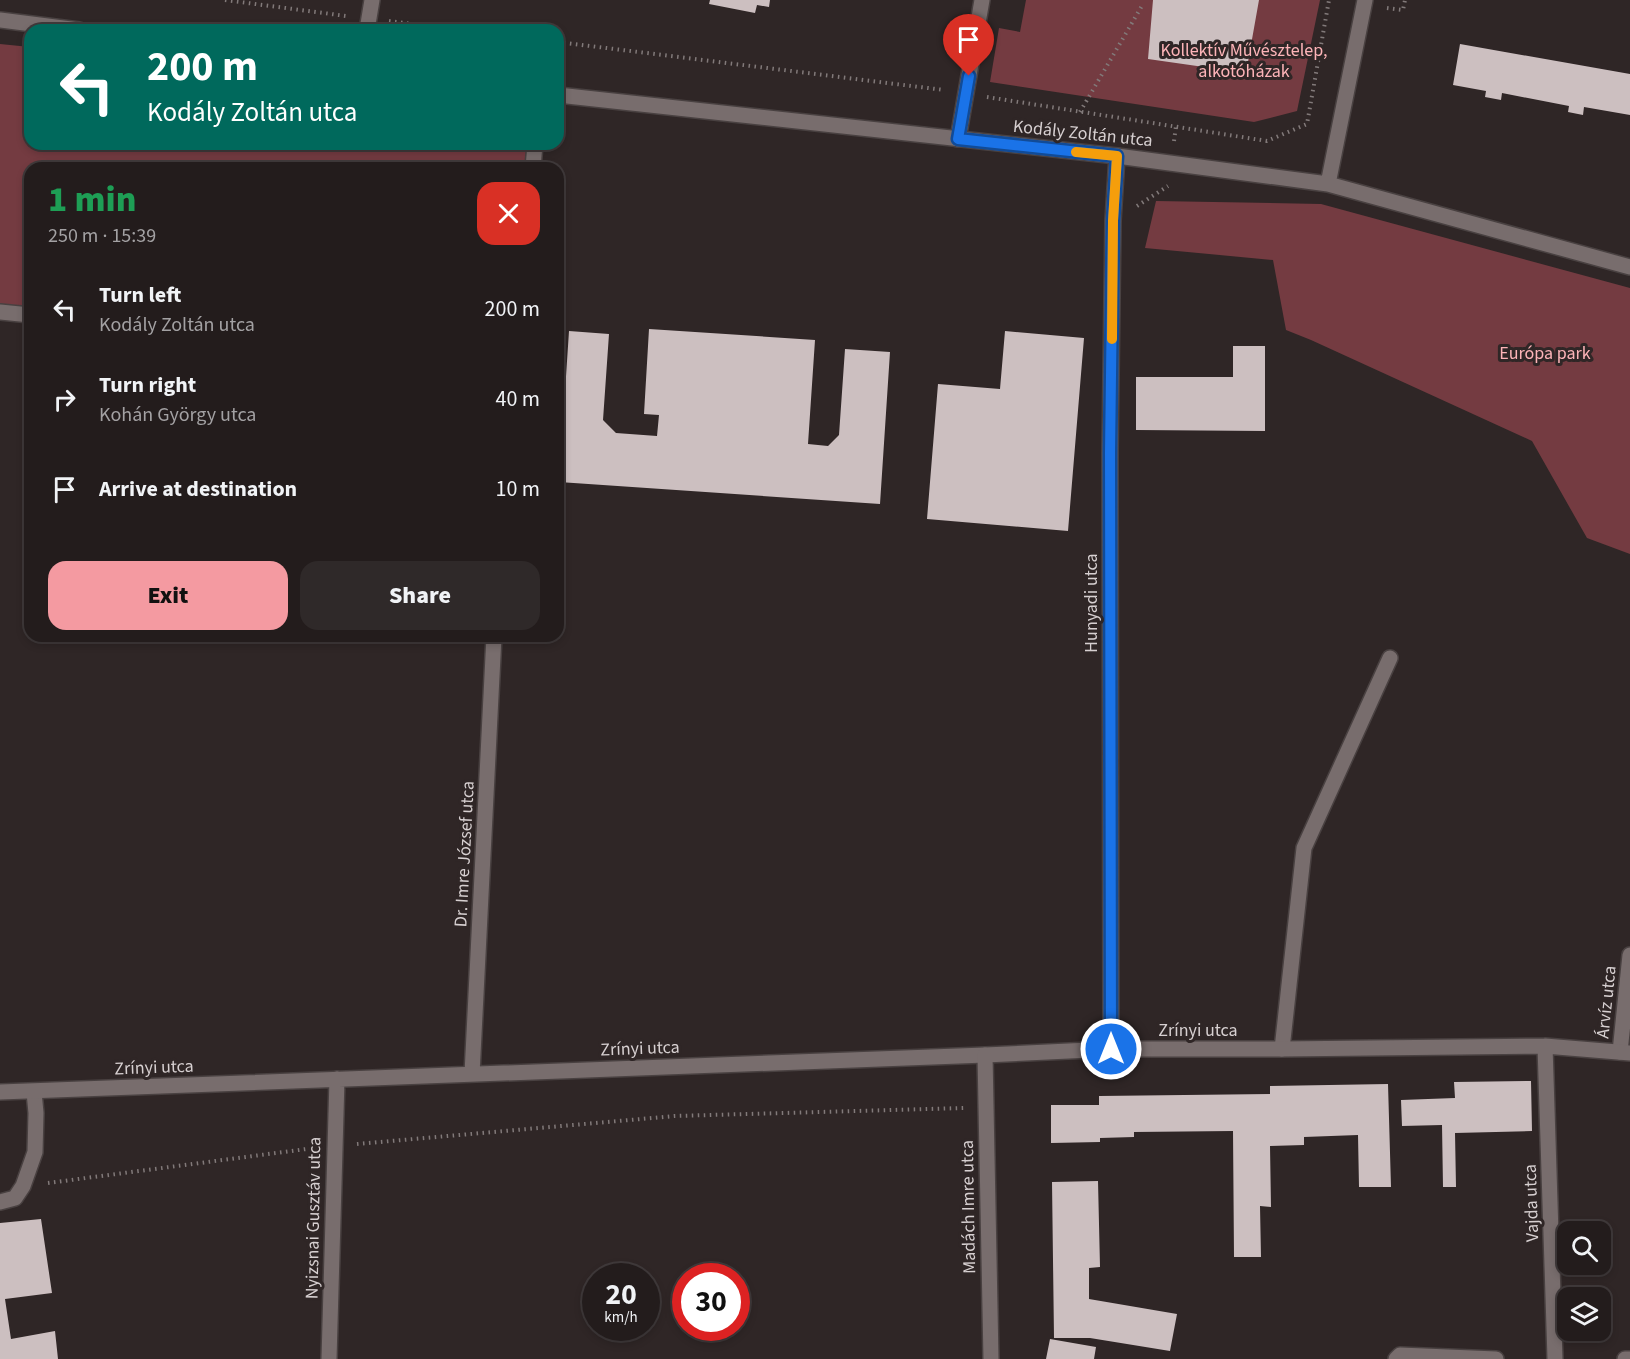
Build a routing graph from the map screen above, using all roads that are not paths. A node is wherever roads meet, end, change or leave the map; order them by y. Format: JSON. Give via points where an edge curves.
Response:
{"nodes":[{"id":1,"x":372,"y":0,"type":"edge"},
{"id":2,"x":982,"y":0,"type":"edge"},
{"id":3,"x":1365,"y":0,"type":"edge"},
{"id":4,"x":0,"y":20,"type":"edge"},
{"id":5,"x":32,"y":24,"type":"edge"},
{"id":6,"x":368,"y":24,"type":"edge"},
{"id":7,"x":564,"y":96,"type":"edge"},
{"id":8,"x":958,"y":139,"type":"junction"},
{"id":9,"x":1117,"y":156,"type":"junction"},
{"id":10,"x":1328,"y":184,"type":"junction"},
{"id":11,"x":1630,"y":267,"type":"edge"},
{"id":12,"x":0,"y":312,"type":"edge"},
{"id":13,"x":24,"y":314,"type":"edge"},
{"id":14,"x":494,"y":642,"type":"edge"},
{"id":15,"x":1390,"y":658,"type":"dead end"},
{"id":16,"x":1630,"y":955,"type":"edge"},
{"id":17,"x":1545,"y":1046,"type":"junction"},
{"id":18,"x":1111,"y":1049,"type":"junction"},
{"id":19,"x":1282,"y":1049,"type":"junction"},
{"id":20,"x":1625,"y":1052,"type":"edge"},
{"id":21,"x":985,"y":1055,"type":"junction"},
{"id":22,"x":472,"y":1074,"type":"junction"},
{"id":23,"x":336,"y":1079,"type":"junction"},
{"id":24,"x":0,"y":1092,"type":"edge"},
{"id":25,"x":34,"y":1092,"type":"junction"},
{"id":26,"x":0,"y":1202,"type":"edge"},
{"id":27,"x":329,"y":1359,"type":"edge"},
{"id":28,"x":991,"y":1359,"type":"edge"},
{"id":29,"x":1396,"y":1359,"type":"edge"},
{"id":30,"x":1496,"y":1359,"type":"edge"},
{"id":31,"x":1555,"y":1359,"type":"edge"},
{"id":32,"x":1625,"y":1359,"type":"edge"},
{"id":33,"x":1630,"y":1359,"type":"edge"}],
"edges":[{"from":1,"to":6,"type":"street"},
{"from":2,"to":8,"type":"street"},
{"from":3,"to":10,"type":"street"},
{"from":4,"to":5,"type":"street"},
{"from":7,"to":8,"type":"street","name":"Kodály Zoltán utca"},
{"from":8,"to":9,"type":"street","name":"Kodály Zoltán utca"},
{"from":9,"to":10,"type":"street","name":"Kodály Zoltán utca"},
{"from":9,"to":18,"type":"street","name":"Hunyadi utca","via":[[1110,453]]},
{"from":10,"to":11,"type":"street","name":"Kodály Zoltán utca"},
{"from":12,"to":13,"type":"street"},
{"from":14,"to":22,"type":"street","name":"Dr. Imre József utca"},
{"from":15,"to":19,"type":"street","via":[[1304,848]]},
{"from":16,"to":20,"type":"street","name":"Árvíz utca"},
{"from":17,"to":19,"type":"street","name":"Zrínyi utca"},
{"from":17,"to":20,"type":"street","name":"Zrínyi utca"},
{"from":17,"to":31,"type":"street","name":"Vajda utca"},
{"from":18,"to":19,"type":"street","name":"Zrínyi utca"},
{"from":18,"to":21,"type":"street","name":"Zrínyi utca"},
{"from":21,"to":22,"type":"street","name":"Zrínyi utca"},
{"from":21,"to":28,"type":"street","name":"Madách Imre utca"},
{"from":22,"to":23,"type":"street","name":"Zrínyi utca"},
{"from":23,"to":25,"type":"street","name":"Zrínyi utca"},
{"from":23,"to":27,"type":"street","name":"Nyizsnai Gusztáv utca"},
{"from":24,"to":25,"type":"street","name":"Zrínyi utca"},
{"from":25,"to":26,"type":"street","via":[[35,1152],[15,1198]]},
{"from":29,"to":30,"type":"street","via":[[1400,1355]]},
{"from":32,"to":33,"type":"street"}]}
